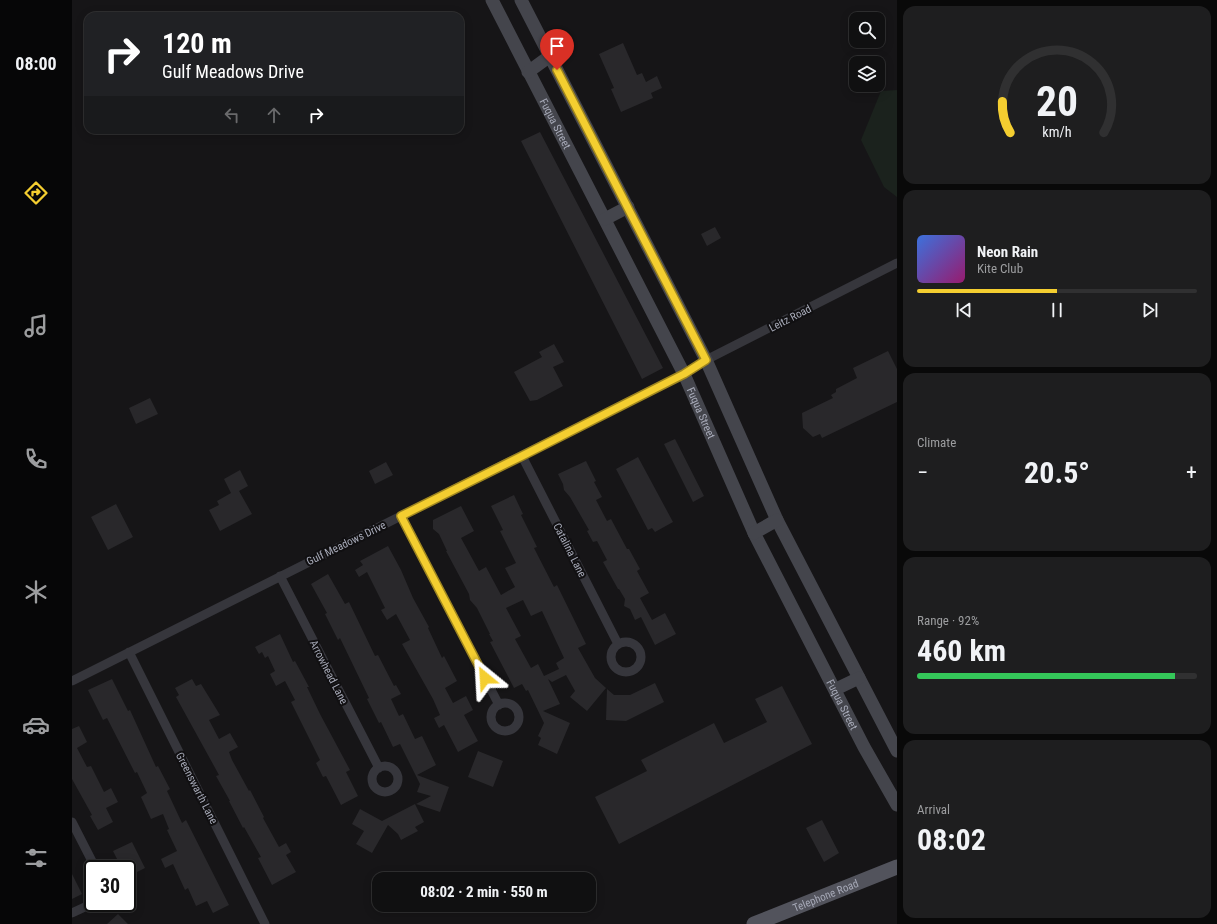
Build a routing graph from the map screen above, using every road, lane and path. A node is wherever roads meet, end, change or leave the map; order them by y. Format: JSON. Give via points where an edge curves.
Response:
{"nodes":[{"id":1,"x":492,"y":0,"type":"edge"},
{"id":2,"x":521,"y":0,"type":"edge"},
{"id":3,"x":550,"y":56,"type":"junction"},
{"id":4,"x":528,"y":72,"type":"junction"},
{"id":5,"x":628,"y":207,"type":"junction"},
{"id":6,"x":605,"y":219,"type":"junction"},
{"id":7,"x":897,"y":263,"type":"edge"},
{"id":8,"x":706,"y":360,"type":"junction"},
{"id":9,"x":684,"y":374,"type":"junction"},
{"id":10,"x":522,"y":456,"type":"junction"},
{"id":11,"x":401,"y":516,"type":"junction"},
{"id":12,"x":777,"y":520,"type":"junction"},
{"id":13,"x":754,"y":533,"type":"junction"},
{"id":14,"x":280,"y":576,"type":"junction"},
{"id":15,"x":618,"y":644,"type":"dead end"},
{"id":16,"x":129,"y":652,"type":"junction"},
{"id":17,"x":859,"y":678,"type":"junction"},
{"id":18,"x":72,"y":681,"type":"edge"},
{"id":19,"x":836,"y":689,"type":"junction"},
{"id":20,"x":499,"y":705,"type":"dead end"},
{"id":21,"x":897,"y":751,"type":"edge"},
{"id":22,"x":379,"y":768,"type":"dead end"},
{"id":23,"x":897,"y":805,"type":"edge"},
{"id":24,"x":72,"y":822,"type":"edge"},
{"id":25,"x":91,"y":860,"type":"edge"},
{"id":26,"x":897,"y":866,"type":"edge"},
{"id":27,"x":84,"y":907,"type":"edge"},
{"id":28,"x":72,"y":913,"type":"edge"},
{"id":29,"x":265,"y":924,"type":"edge"},
{"id":30,"x":754,"y":924,"type":"edge"}],
"edges":[{"from":1,"to":4,"type":"main road","name":"Fuqua Street"},
{"from":2,"to":3,"type":"main road"},
{"from":3,"to":4,"type":"main road"},
{"from":3,"to":5,"type":"main road"},
{"from":4,"to":6,"type":"main road","name":"Fuqua Street"},
{"from":5,"to":6,"type":"main road"},
{"from":5,"to":8,"type":"main road"},
{"from":6,"to":9,"type":"main road","name":"Fuqua Street"},
{"from":7,"to":8,"type":"street","name":"Leitz Road"},
{"from":8,"to":9,"type":"street","name":"Leitz Road"},
{"from":8,"to":12,"type":"main road"},
{"from":9,"to":10,"type":"street","name":"Gulf Meadows Drive"},
{"from":9,"to":13,"type":"main road","name":"Fuqua Street"},
{"from":10,"to":11,"type":"street","name":"Gulf Meadows Drive"},
{"from":10,"to":15,"type":"street","name":"Catalina Lane"},
{"from":11,"to":14,"type":"street","name":"Gulf Meadows Drive"},
{"from":11,"to":20,"type":"street"},
{"from":12,"to":13,"type":"main road"},
{"from":12,"to":17,"type":"main road"},
{"from":13,"to":19,"type":"main road","name":"Fuqua Street"},
{"from":14,"to":16,"type":"street","name":"Gulf Meadows Drive"},
{"from":14,"to":22,"type":"street","name":"Arrowhead Lane"},
{"from":16,"to":18,"type":"street","name":"Gulf Meadows Drive"},
{"from":16,"to":29,"type":"street","name":"Greenswarth Lane"},
{"from":17,"to":19,"type":"main road"},
{"from":17,"to":21,"type":"main road"},
{"from":19,"to":23,"type":"main road","name":"Fuqua Street","via":[[864,747]]},
{"from":24,"to":25,"type":"street"},
{"from":26,"to":30,"type":"main road","name":"Telephone Road"},
{"from":27,"to":28,"type":"street"}]}
